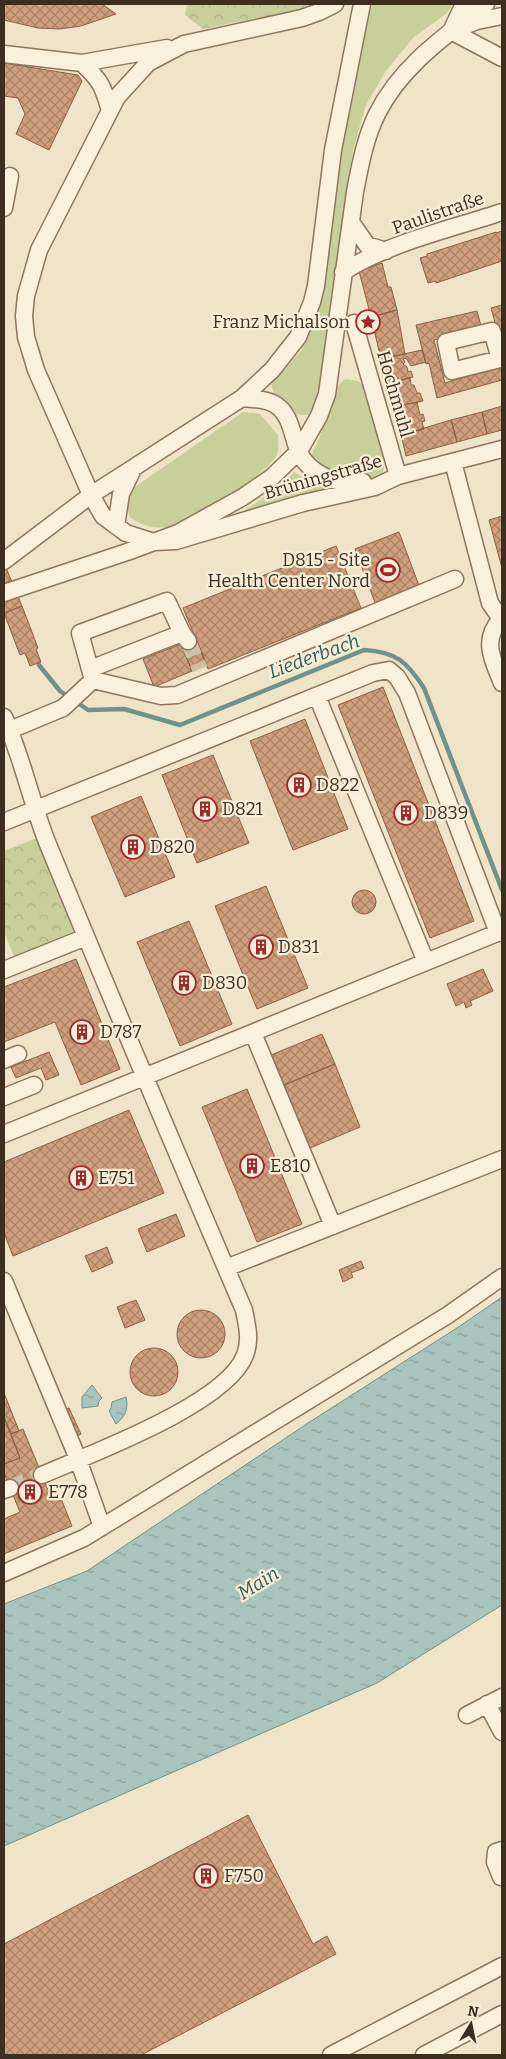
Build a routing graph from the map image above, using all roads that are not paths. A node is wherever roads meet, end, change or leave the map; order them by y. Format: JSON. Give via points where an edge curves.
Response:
{"nodes":[{"id":1,"x":335,"y":4,"type":"edge"},
{"id":2,"x":362,"y":4,"type":"edge"},
{"id":3,"x":464,"y":4,"type":"edge"},
{"id":4,"x":486,"y":4,"type":"edge"},
{"id":5,"x":502,"y":16,"type":"edge"},
{"id":6,"x":451,"y":31,"type":"junction"},
{"id":7,"x":184,"y":44,"type":"junction"},
{"id":8,"x":4,"y":54,"type":"edge"},
{"id":9,"x":502,"y":58,"type":"edge"},
{"id":10,"x":82,"y":63,"type":"junction"},
{"id":11,"x":110,"y":111,"type":"junction"},
{"id":12,"x":10,"y":176,"type":"dead end"},
{"id":13,"x":4,"y":208,"type":"edge"},
{"id":14,"x":502,"y":212,"type":"edge"},
{"id":15,"x":351,"y":222,"type":"junction"},
{"id":16,"x":386,"y":251,"type":"junction"},
{"id":17,"x":343,"y":272,"type":"junction"},
{"id":18,"x":354,"y":323,"type":"dead end"},
{"id":19,"x":242,"y":398,"type":"junction"},
{"id":20,"x":502,"y":449,"type":"edge"},
{"id":21,"x":299,"y":451,"type":"junction"},
{"id":22,"x":453,"y":462,"type":"junction"},
{"id":23,"x":135,"y":467,"type":"junction"},
{"id":24,"x":398,"y":476,"type":"junction"},
{"id":25,"x":91,"y":495,"type":"junction"},
{"id":26,"x":116,"y":526,"type":"junction"},
{"id":27,"x":154,"y":542,"type":"junction"},
{"id":28,"x":4,"y":561,"type":"edge"},
{"id":29,"x":455,"y":579,"type":"dead end"},
{"id":30,"x":4,"y":593,"type":"edge"},
{"id":31,"x":501,"y":619,"type":"edge"},
{"id":32,"x":92,"y":674,"type":"junction"},
{"id":33,"x":502,"y":683,"type":"edge"},
{"id":34,"x":317,"y":696,"type":"junction"},
{"id":35,"x":7,"y":723,"type":"edge"},
{"id":36,"x":34,"y":810,"type":"junction"},
{"id":37,"x":4,"y":822,"type":"edge"},
{"id":38,"x":500,"y":932,"type":"edge"},
{"id":39,"x":86,"y":937,"type":"junction"},
{"id":40,"x":426,"y":962,"type":"junction"},
{"id":41,"x":4,"y":970,"type":"edge"},
{"id":42,"x":253,"y":1032,"type":"junction"},
{"id":43,"x":144,"y":1077,"type":"junction"},
{"id":44,"x":34,"y":1085,"type":"dead end"},
{"id":45,"x":4,"y":1097,"type":"edge"},
{"id":46,"x":4,"y":1134,"type":"edge"},
{"id":47,"x":502,"y":1160,"type":"edge"},
{"id":48,"x":333,"y":1226,"type":"junction"},
{"id":49,"x":226,"y":1268,"type":"junction"},
{"id":50,"x":502,"y":1277,"type":"edge"},
{"id":51,"x":4,"y":1282,"type":"edge"},
{"id":52,"x":78,"y":1459,"type":"junction"},
{"id":53,"x":42,"y":1475,"type":"tunnel mouth"},
{"id":54,"x":102,"y":1526,"type":"junction"},
{"id":55,"x":4,"y":1572,"type":"edge"},
{"id":56,"x":502,"y":1697,"type":"edge"},
{"id":57,"x":487,"y":1704,"type":"junction"},
{"id":58,"x":467,"y":1715,"type":"dead end"},
{"id":59,"x":502,"y":1732,"type":"edge"},
{"id":60,"x":502,"y":1850,"type":"edge"},
{"id":61,"x":501,"y":1876,"type":"dead end"},
{"id":62,"x":502,"y":1966,"type":"edge"},
{"id":63,"x":502,"y":2014,"type":"edge"},
{"id":64,"x":331,"y":2055,"type":"edge"},
{"id":65,"x":424,"y":2055,"type":"edge"}],
"edges":[{"from":1,"to":7,"type":"street","via":[[302,18]]},
{"from":2,"to":19,"type":"street","via":[[334,150],[312,302],[298,337],[286,354]]},
{"from":3,"to":6,"type":"street"},
{"from":4,"to":6,"type":"street"},
{"from":5,"to":6,"type":"street"},
{"from":6,"to":9,"type":"street"},
{"from":6,"to":15,"type":"street","via":[[417,60],[377,115],[362,159]]},
{"from":7,"to":10,"type":"street"},
{"from":7,"to":11,"type":"street","via":[[148,63],[117,97]]},
{"from":8,"to":10,"type":"street"},
{"from":10,"to":11,"type":"street","via":[[98,78]]},
{"from":11,"to":25,"type":"street","via":[[39,250],[29,282],[24,316],[26,337],[36,370]]},
{"from":12,"to":13,"type":"street"},
{"from":14,"to":16,"type":"street","name":"Paulistraße"},
{"from":15,"to":16,"type":"street","name":"Paulistraße","via":[[367,245]]},
{"from":15,"to":17,"type":"street"},
{"from":16,"to":17,"type":"street","name":"Paulistraße"},
{"from":17,"to":21,"type":"street","via":[[327,394],[319,416]]},
{"from":18,"to":24,"type":"street","name":"Hochmuhl"},
{"from":19,"to":21,"type":"street","via":[[276,405],[286,415]]},
{"from":19,"to":23,"type":"street"},
{"from":20,"to":22,"type":"street","name":"Brüningstraße"},
{"from":21,"to":24,"type":"street","via":[[307,464],[333,481],[356,484]]},
{"from":21,"to":27,"type":"street","via":[[272,477],[243,497],[178,533]]},
{"from":22,"to":24,"type":"street","name":"Brüningstraße"},
{"from":22,"to":31,"type":"street","via":[[490,603]]},
{"from":23,"to":25,"type":"street"},
{"from":23,"to":26,"type":"street","via":[[121,494]]},
{"from":24,"to":27,"type":"street","name":"Brüningstraße","via":[[375,487],[303,503],[176,541]]},
{"from":25,"to":26,"type":"street","via":[[103,516]]},
{"from":25,"to":28,"type":"street"},
{"from":26,"to":27,"type":"street"},
{"from":27,"to":30,"type":"street"},
{"from":29,"to":32,"type":"street","via":[[202,676],[176,695],[161,696]]},
{"from":31,"to":33,"type":"street","via":[[489,638],[492,658]]},
{"from":32,"to":32,"type":"street","via":[[185,637],[167,601],[80,632]]},
{"from":32,"to":35,"type":"street","via":[[79,694],[63,708]]},
{"from":34,"to":36,"type":"street"},
{"from":34,"to":38,"type":"street","via":[[373,673],[389,670],[397,677],[408,693]]},
{"from":34,"to":40,"type":"street"},
{"from":35,"to":36,"type":"street"},
{"from":36,"to":37,"type":"street"},
{"from":36,"to":39,"type":"street"},
{"from":38,"to":40,"type":"street"},
{"from":39,"to":41,"type":"street"},
{"from":39,"to":43,"type":"street"},
{"from":40,"to":42,"type":"street"},
{"from":42,"to":43,"type":"street"},
{"from":42,"to":48,"type":"street"},
{"from":43,"to":46,"type":"street"},
{"from":43,"to":49,"type":"street"},
{"from":44,"to":45,"type":"street"},
{"from":47,"to":48,"type":"street"},
{"from":48,"to":49,"type":"street"},
{"from":49,"to":52,"type":"street","via":[[244,1310],[249,1337],[238,1368],[215,1390],[162,1423]]},
{"from":50,"to":54,"type":"street","via":[[448,1316]]},
{"from":51,"to":52,"type":"street"},
{"from":52,"to":53,"type":"street"},
{"from":52,"to":54,"type":"street"},
{"from":54,"to":55,"type":"street","via":[[46,1556]]},
{"from":56,"to":57,"type":"street"},
{"from":57,"to":58,"type":"street"},
{"from":57,"to":59,"type":"street"},
{"from":60,"to":61,"type":"street","via":[[496,1852],[495,1862]]},
{"from":62,"to":64,"type":"street"},
{"from":63,"to":65,"type":"street"}]}
